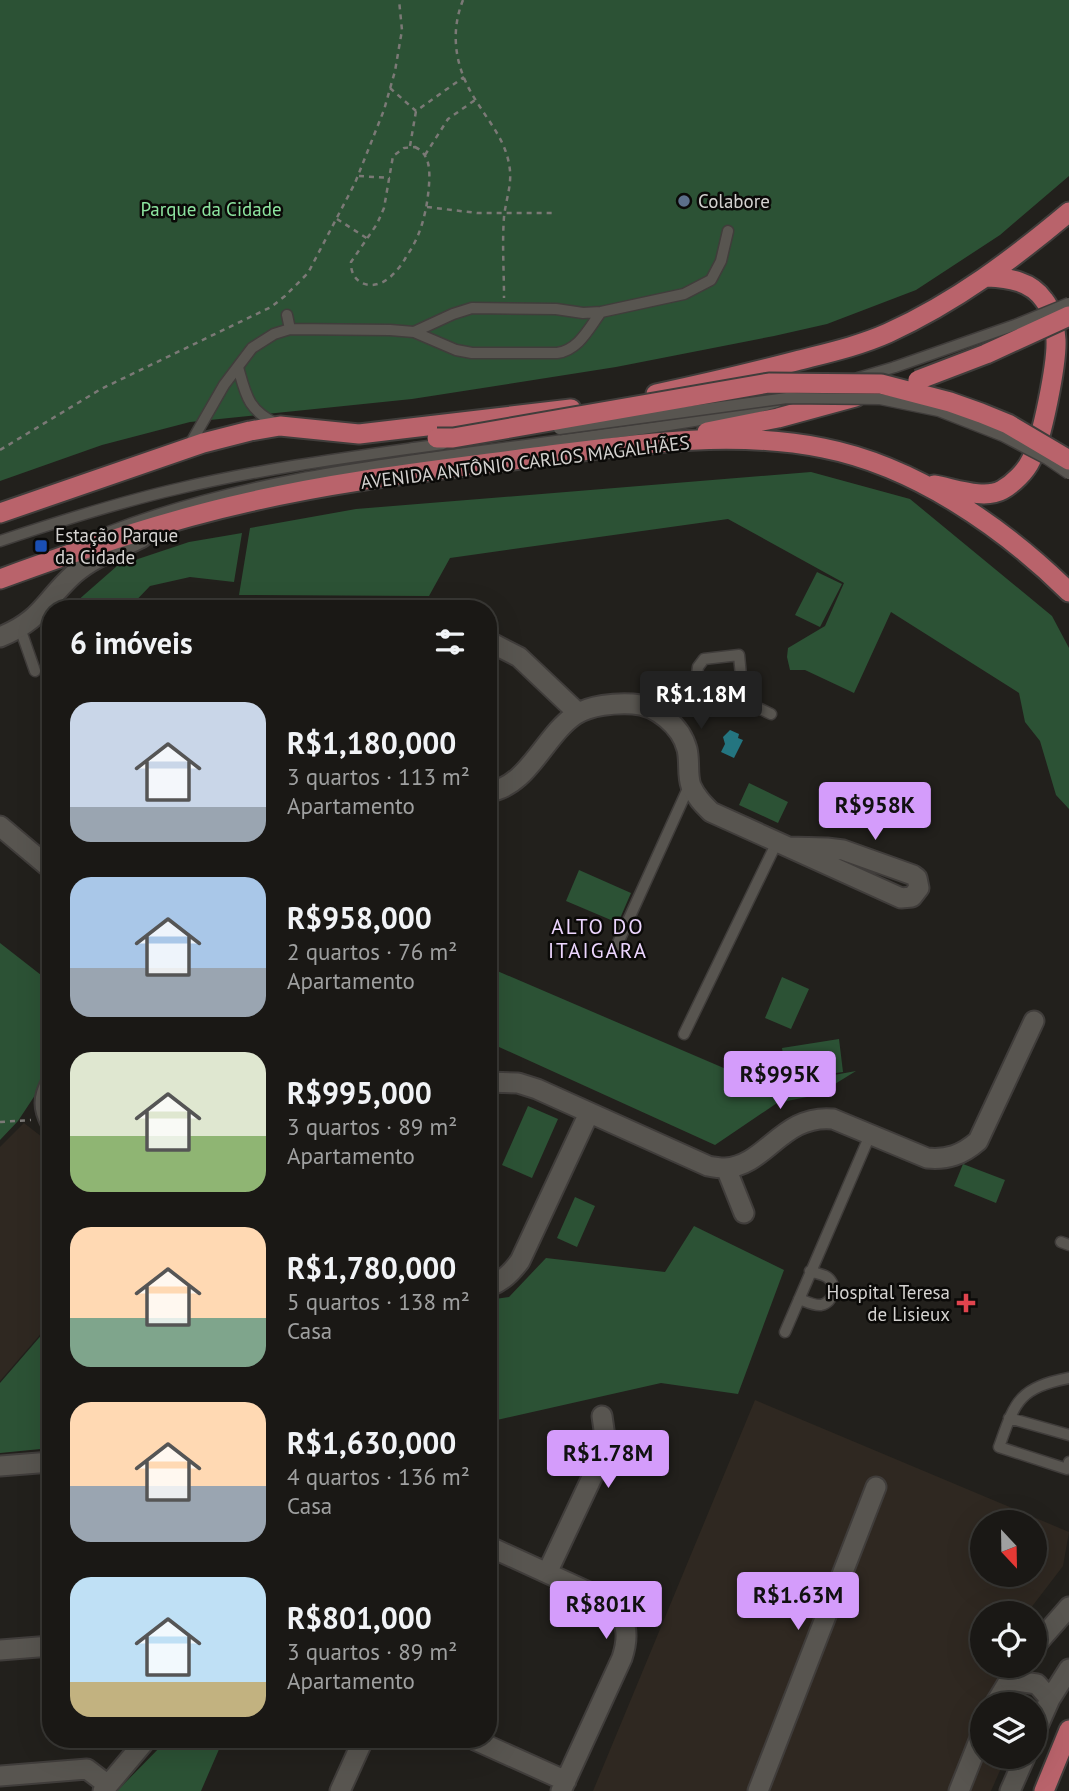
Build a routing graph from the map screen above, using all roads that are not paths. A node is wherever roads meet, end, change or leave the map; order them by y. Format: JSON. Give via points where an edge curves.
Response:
{"nodes":[{"id":1,"x":1069,"y":212,"type":"edge"},
{"id":2,"x":728,"y":231,"type":"dead end"},
{"id":3,"x":987,"y":277,"type":"junction"},
{"id":4,"x":1069,"y":303,"type":"edge"},
{"id":5,"x":601,"y":312,"type":"junction"},
{"id":6,"x":287,"y":315,"type":"dead end"},
{"id":7,"x":1069,"y":316,"type":"edge"},
{"id":8,"x":290,"y":329,"type":"junction"},
{"id":9,"x":414,"y":332,"type":"junction"},
{"id":10,"x":238,"y":367,"type":"junction"},
{"id":11,"x":280,"y":426,"type":"junction"},
{"id":12,"x":359,"y":435,"type":"junction"},
{"id":13,"x":647,"y":443,"type":"junction"},
{"id":14,"x":188,"y":448,"type":"junction"},
{"id":15,"x":1069,"y":460,"type":"edge"},
{"id":16,"x":1069,"y":474,"type":"edge"},
{"id":17,"x":919,"y":482,"type":"junction"},
{"id":18,"x":0,"y":513,"type":"edge"},
{"id":19,"x":193,"y":516,"type":"junction"},
{"id":20,"x":0,"y":541,"type":"edge"},
{"id":21,"x":0,"y":571,"type":"edge"},
{"id":22,"x":0,"y":579,"type":"edge"},
{"id":23,"x":1069,"y":592,"type":"edge"},
{"id":24,"x":51,"y":600,"type":"edge"},
{"id":25,"x":42,"y":610,"type":"edge"},
{"id":26,"x":20,"y":628,"type":"junction"},
{"id":27,"x":0,"y":637,"type":"edge"},
{"id":28,"x":497,"y":646,"type":"edge"},
{"id":29,"x":35,"y":671,"type":"dead end"},
{"id":30,"x":742,"y":687,"type":"junction"},
{"id":31,"x":695,"y":691,"type":"junction"},
{"id":32,"x":657,"y":711,"type":"junction"},
{"id":33,"x":578,"y":713,"type":"junction"},
{"id":34,"x":771,"y":715,"type":"dead end"},
{"id":35,"x":690,"y":784,"type":"junction"},
{"id":36,"x":497,"y":789,"type":"edge"},
{"id":37,"x":0,"y":826,"type":"edge"},
{"id":38,"x":783,"y":844,"type":"junction"},
{"id":39,"x":42,"y":861,"type":"edge"},
{"id":40,"x":617,"y":945,"type":"dead end"},
{"id":41,"x":1034,"y":1021,"type":"dead end"},
{"id":42,"x":684,"y":1034,"type":"dead end"},
{"id":43,"x":497,"y":1082,"type":"edge"},
{"id":44,"x":589,"y":1113,"type":"junction"},
{"id":45,"x":870,"y":1135,"type":"junction"},
{"id":46,"x":726,"y":1168,"type":"junction"},
{"id":47,"x":744,"y":1213,"type":"dead end"},
{"id":48,"x":810,"y":1271,"type":"junction"},
{"id":49,"x":497,"y":1282,"type":"edge"},
{"id":50,"x":799,"y":1299,"type":"junction"},
{"id":51,"x":785,"y":1332,"type":"dead end"},
{"id":52,"x":1069,"y":1378,"type":"edge"},
{"id":53,"x":602,"y":1416,"type":"dead end"},
{"id":54,"x":1009,"y":1418,"type":"junction"},
{"id":55,"x":1069,"y":1435,"type":"edge"},
{"id":56,"x":1069,"y":1462,"type":"edge"},
{"id":57,"x":42,"y":1463,"type":"edge"},
{"id":58,"x":0,"y":1466,"type":"edge"},
{"id":59,"x":876,"y":1487,"type":"dead end"},
{"id":60,"x":497,"y":1550,"type":"edge"},
{"id":61,"x":547,"y":1573,"type":"junction"},
{"id":62,"x":1069,"y":1607,"type":"edge"},
{"id":63,"x":1047,"y":1633,"type":"edge"},
{"id":64,"x":42,"y":1647,"type":"edge"},
{"id":65,"x":0,"y":1650,"type":"edge"},
{"id":66,"x":1069,"y":1669,"type":"edge"},
{"id":67,"x":1015,"y":1678,"type":"edge"},
{"id":68,"x":1027,"y":1678,"type":"edge"},
{"id":69,"x":1004,"y":1692,"type":"edge"},
{"id":70,"x":1050,"y":1699,"type":"junction"},
{"id":71,"x":1047,"y":1706,"type":"edge"},
{"id":72,"x":1069,"y":1730,"type":"edge"},
{"id":73,"x":139,"y":1748,"type":"edge"},
{"id":74,"x":359,"y":1748,"type":"edge"},
{"id":75,"x":490,"y":1748,"type":"edge"},
{"id":76,"x":1063,"y":1755,"type":"edge"},
{"id":77,"x":970,"y":1763,"type":"edge"},
{"id":78,"x":980,"y":1769,"type":"edge"},
{"id":79,"x":1020,"y":1769,"type":"edge"},
{"id":80,"x":0,"y":1776,"type":"edge"},
{"id":81,"x":564,"y":1786,"type":"edge"},
{"id":82,"x":105,"y":1788,"type":"edge"},
{"id":83,"x":340,"y":1791,"type":"edge"},
{"id":84,"x":758,"y":1791,"type":"edge"},
{"id":85,"x":959,"y":1791,"type":"edge"},
{"id":86,"x":972,"y":1791,"type":"edge"},
{"id":87,"x":1010,"y":1791,"type":"edge"},
{"id":88,"x":1044,"y":1791,"type":"edge"},
{"id":89,"x":1049,"y":1791,"type":"edge"}],
"edges":[{"from":1,"to":3,"type":"main road"},
{"from":2,"to":5,"type":"lane","via":[[721,261],[704,285],[684,294]]},
{"from":3,"to":12,"type":"main road","via":[[887,333],[752,373],[595,406]]},
{"from":3,"to":17,"type":"main road","via":[[1026,284],[1044,298],[1051,311],[1056,343],[1049,396],[1033,457],[1020,474],[993,493]]},
{"from":4,"to":21,"type":"lane","bridge":true,"via":[[895,367],[748,410],[266,485],[162,513]]},
{"from":5,"to":9,"type":"lane","via":[[463,310]]},
{"from":5,"to":9,"type":"lane","via":[[574,347],[557,353],[472,353]]},
{"from":6,"to":8,"type":"lane"},
{"from":7,"to":13,"type":"main road","bridge":true,"via":[[918,380],[778,418]]},
{"from":8,"to":9,"type":"lane"},
{"from":8,"to":10,"type":"lane","via":[[252,348]]},
{"from":10,"to":11,"type":"lane","via":[[252,408]]},
{"from":10,"to":14,"type":"lane"},
{"from":11,"to":12,"type":"main road"},
{"from":11,"to":14,"type":"main road"},
{"from":12,"to":15,"type":"main road","bridge":true,"via":[[453,438],[769,383],[871,384],[981,413]]},
{"from":13,"to":17,"type":"main road","name":"AVENIDA ANTÔNIO CARLOS MAGALHÃES","via":[[729,440],[824,448]]},
{"from":13,"to":19,"type":"main road","name":"AVENIDA ANTÔNIO CARLOS MAGALHÃES","via":[[363,480]]},
{"from":14,"to":18,"type":"main road"},
{"from":16,"to":20,"type":"lane","bridge":true,"via":[[1003,436],[939,411],[880,399],[787,398],[318,462],[183,487]]},
{"from":17,"to":23,"type":"main road","name":"AVENIDA ANTÔNIO CARLOS MAGALHÃES","via":[[1021,547]]},
{"from":19,"to":22,"type":"main road","name":"AVENIDA ANTÔNIO CARLOS MAGALHÃES","via":[[98,543]]},
{"from":19,"to":24,"type":"street","name":"AVENIDA ANTÔNIO CARLOS MAGALHÃES","via":[[99,556]]},
{"from":25,"to":26,"type":"street","name":"AVENIDA ANTÔNIO CARLOS MAGALHÃES"},
{"from":26,"to":27,"type":"street","name":"AVENIDA ANTÔNIO CARLOS MAGALHÃES"},
{"from":26,"to":29,"type":"lane"},
{"from":28,"to":33,"type":"street","via":[[519,657]]},
{"from":30,"to":31,"type":"lane"},
{"from":30,"to":31,"type":"lane","via":[[739,655],[708,657],[698,667]]},
{"from":30,"to":34,"type":"lane","via":[[750,704]]},
{"from":31,"to":32,"type":"lane"},
{"from":32,"to":33,"type":"street","via":[[631,704]]},
{"from":32,"to":35,"type":"street","via":[[682,736]]},
{"from":33,"to":36,"type":"street","via":[[516,779]]},
{"from":35,"to":38,"type":"street","via":[[711,812]]},
{"from":35,"to":40,"type":"lane"},
{"from":37,"to":39,"type":"street"},
{"from":38,"to":38,"type":"street","via":[[901,898],[912,897],[919,888],[913,875],[843,850]]},
{"from":38,"to":42,"type":"lane"},
{"from":41,"to":45,"type":"street","via":[[986,1128],[968,1150],[947,1158],[927,1158]]},
{"from":43,"to":44,"type":"street","via":[[537,1089]]},
{"from":44,"to":46,"type":"street","via":[[708,1166]]},
{"from":44,"to":49,"type":"street","via":[[520,1261]]},
{"from":45,"to":46,"type":"street","via":[[833,1119],[803,1121],[752,1157]]},
{"from":45,"to":48,"type":"lane"},
{"from":46,"to":47,"type":"street"},
{"from":48,"to":50,"type":"lane"},
{"from":48,"to":50,"type":"lane","via":[[828,1278],[833,1294],[820,1305]]},
{"from":50,"to":51,"type":"lane"},
{"from":52,"to":54,"type":"lane","via":[[1023,1394]]},
{"from":53,"to":61,"type":"street","via":[[603,1454]]},
{"from":54,"to":55,"type":"lane"},
{"from":54,"to":56,"type":"lane","via":[[999,1447],[1067,1469]]},
{"from":57,"to":58,"type":"street"},
{"from":59,"to":84,"type":"street"},
{"from":60,"to":61,"type":"street"},
{"from":61,"to":81,"type":"street","via":[[608,1601],[619,1612],[627,1642]]},
{"from":62,"to":63,"type":"street"},
{"from":64,"to":65,"type":"street"},
{"from":66,"to":70,"type":"street"},
{"from":67,"to":69,"type":"street"},
{"from":68,"to":70,"type":"street"},
{"from":70,"to":71,"type":"street"},
{"from":72,"to":76,"type":"main road"},
{"from":73,"to":82,"type":"street"},
{"from":74,"to":83,"type":"street"},
{"from":75,"to":81,"type":"street"},
{"from":76,"to":88,"type":"main road"},
{"from":76,"to":89,"type":"lane"},
{"from":77,"to":85,"type":"street"},
{"from":78,"to":86,"type":"street"},
{"from":79,"to":87,"type":"street"},
{"from":80,"to":82,"type":"street","via":[[87,1769]]}]}
